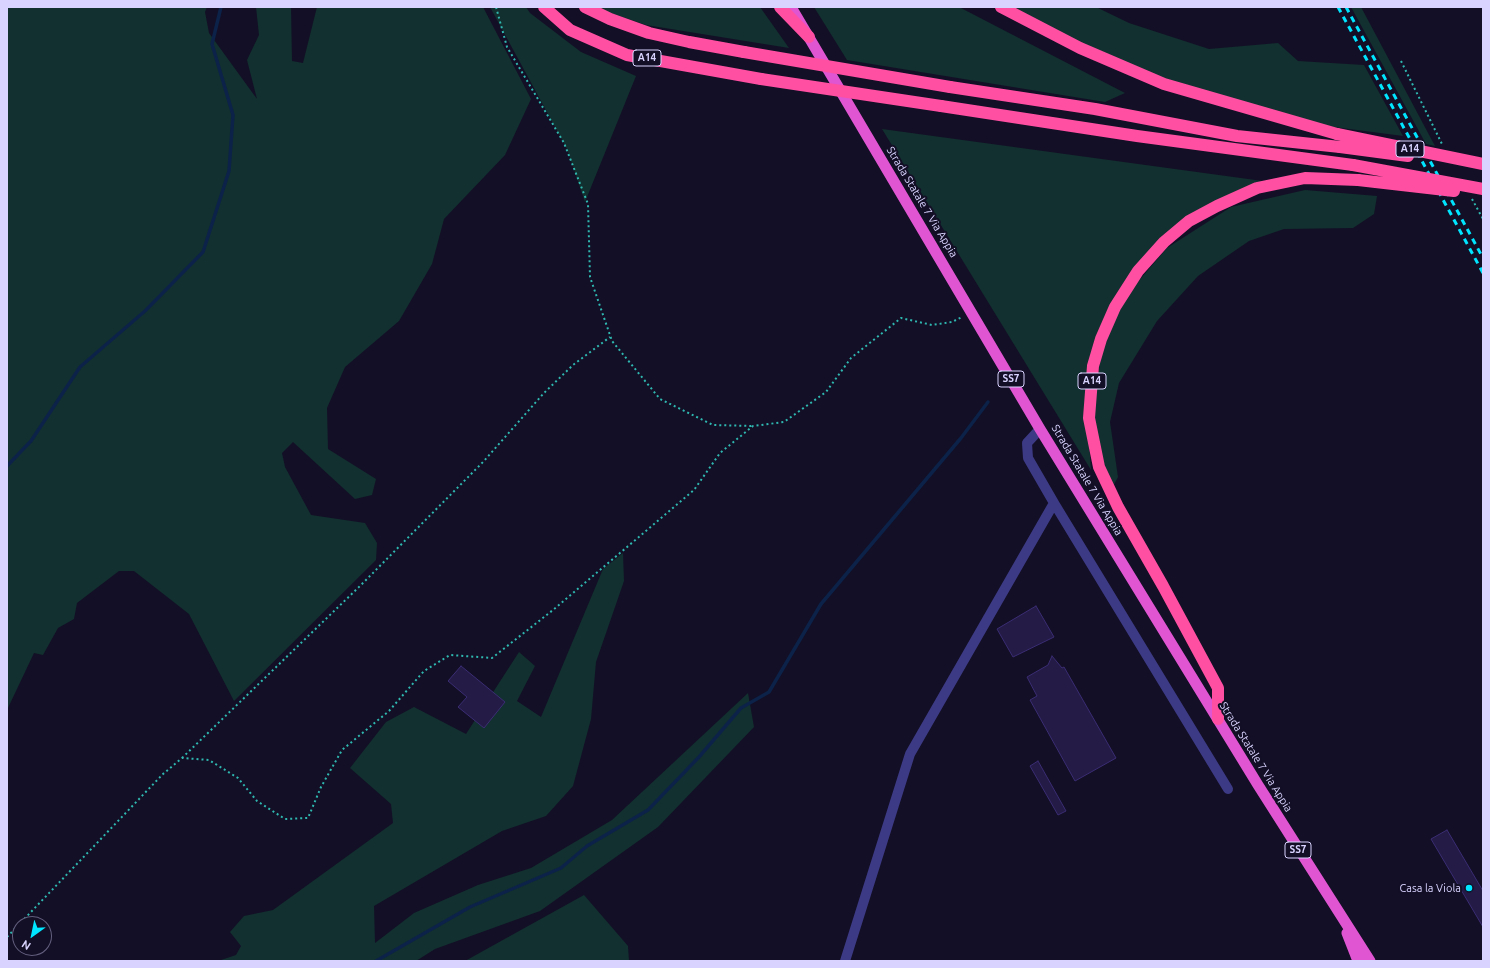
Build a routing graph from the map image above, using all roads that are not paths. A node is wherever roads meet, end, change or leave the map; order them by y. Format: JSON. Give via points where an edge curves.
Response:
{"nodes":[{"id":1,"x":544,"y":7,"type":"edge"},
{"id":2,"x":585,"y":7,"type":"edge"},
{"id":3,"x":780,"y":7,"type":"edge"},
{"id":4,"x":792,"y":7,"type":"edge"},
{"id":5,"x":1001,"y":7,"type":"edge"},
{"id":6,"x":809,"y":37,"type":"junction"},
{"id":7,"x":1483,"y":165,"type":"edge"},
{"id":8,"x":1483,"y":189,"type":"edge"},
{"id":9,"x":1477,"y":196,"type":"edge"},
{"id":10,"x":1040,"y":429,"type":"junction"},
{"id":11,"x":1054,"y":503,"type":"junction"},
{"id":12,"x":1218,"y":719,"type":"junction"},
{"id":13,"x":1228,"y":789,"type":"dead end"},
{"id":14,"x":1340,"y":914,"type":"junction"},
{"id":15,"x":845,"y":961,"type":"edge"},
{"id":16,"x":1358,"y":961,"type":"edge"},
{"id":17,"x":1370,"y":961,"type":"edge"}],
"edges":[{"from":1,"to":8,"type":"highway","number":"A14","bridge":true,"via":[[570,30],[627,55],[761,79],[1137,136],[1353,165]]},
{"from":2,"to":7,"type":"highway","number":"A14","bridge":true,"via":[[610,20],[649,33],[744,52],[1095,109],[1237,136]]},
{"from":3,"to":6,"type":"highway"},
{"from":4,"to":6,"type":"highway","name":"Strada Statale 7 Via Appia","number":"SS7"},
{"from":5,"to":7,"type":"highway","number":"A14","bridge":true,"via":[[1080,48],[1164,84],[1337,134]]},
{"from":6,"to":10,"type":"highway","name":"Strada Statale 7 Via Appia","number":"SS7"},
{"from":9,"to":12,"type":"highway","number":"A14","bridge":true,"via":[[1358,180],[1305,178],[1257,188],[1189,221],[1164,242],[1138,270],[1115,307],[1093,366],[1089,418],[1099,467],[1118,507],[1218,688]]},
{"from":10,"to":11,"type":"street","via":[[1026,442],[1028,458]]},
{"from":10,"to":12,"type":"highway","name":"Strada Statale 7 Via Appia","number":"SS7"},
{"from":11,"to":13,"type":"street"},
{"from":11,"to":15,"type":"street","via":[[910,754]]},
{"from":12,"to":14,"type":"highway","name":"Strada Statale 7 Via Appia","number":"SS7"},
{"from":14,"to":16,"type":"highway","number":"SS7"},
{"from":14,"to":17,"type":"highway","name":"Strada Statale 7 Via Appia","number":"SS7"}]}
